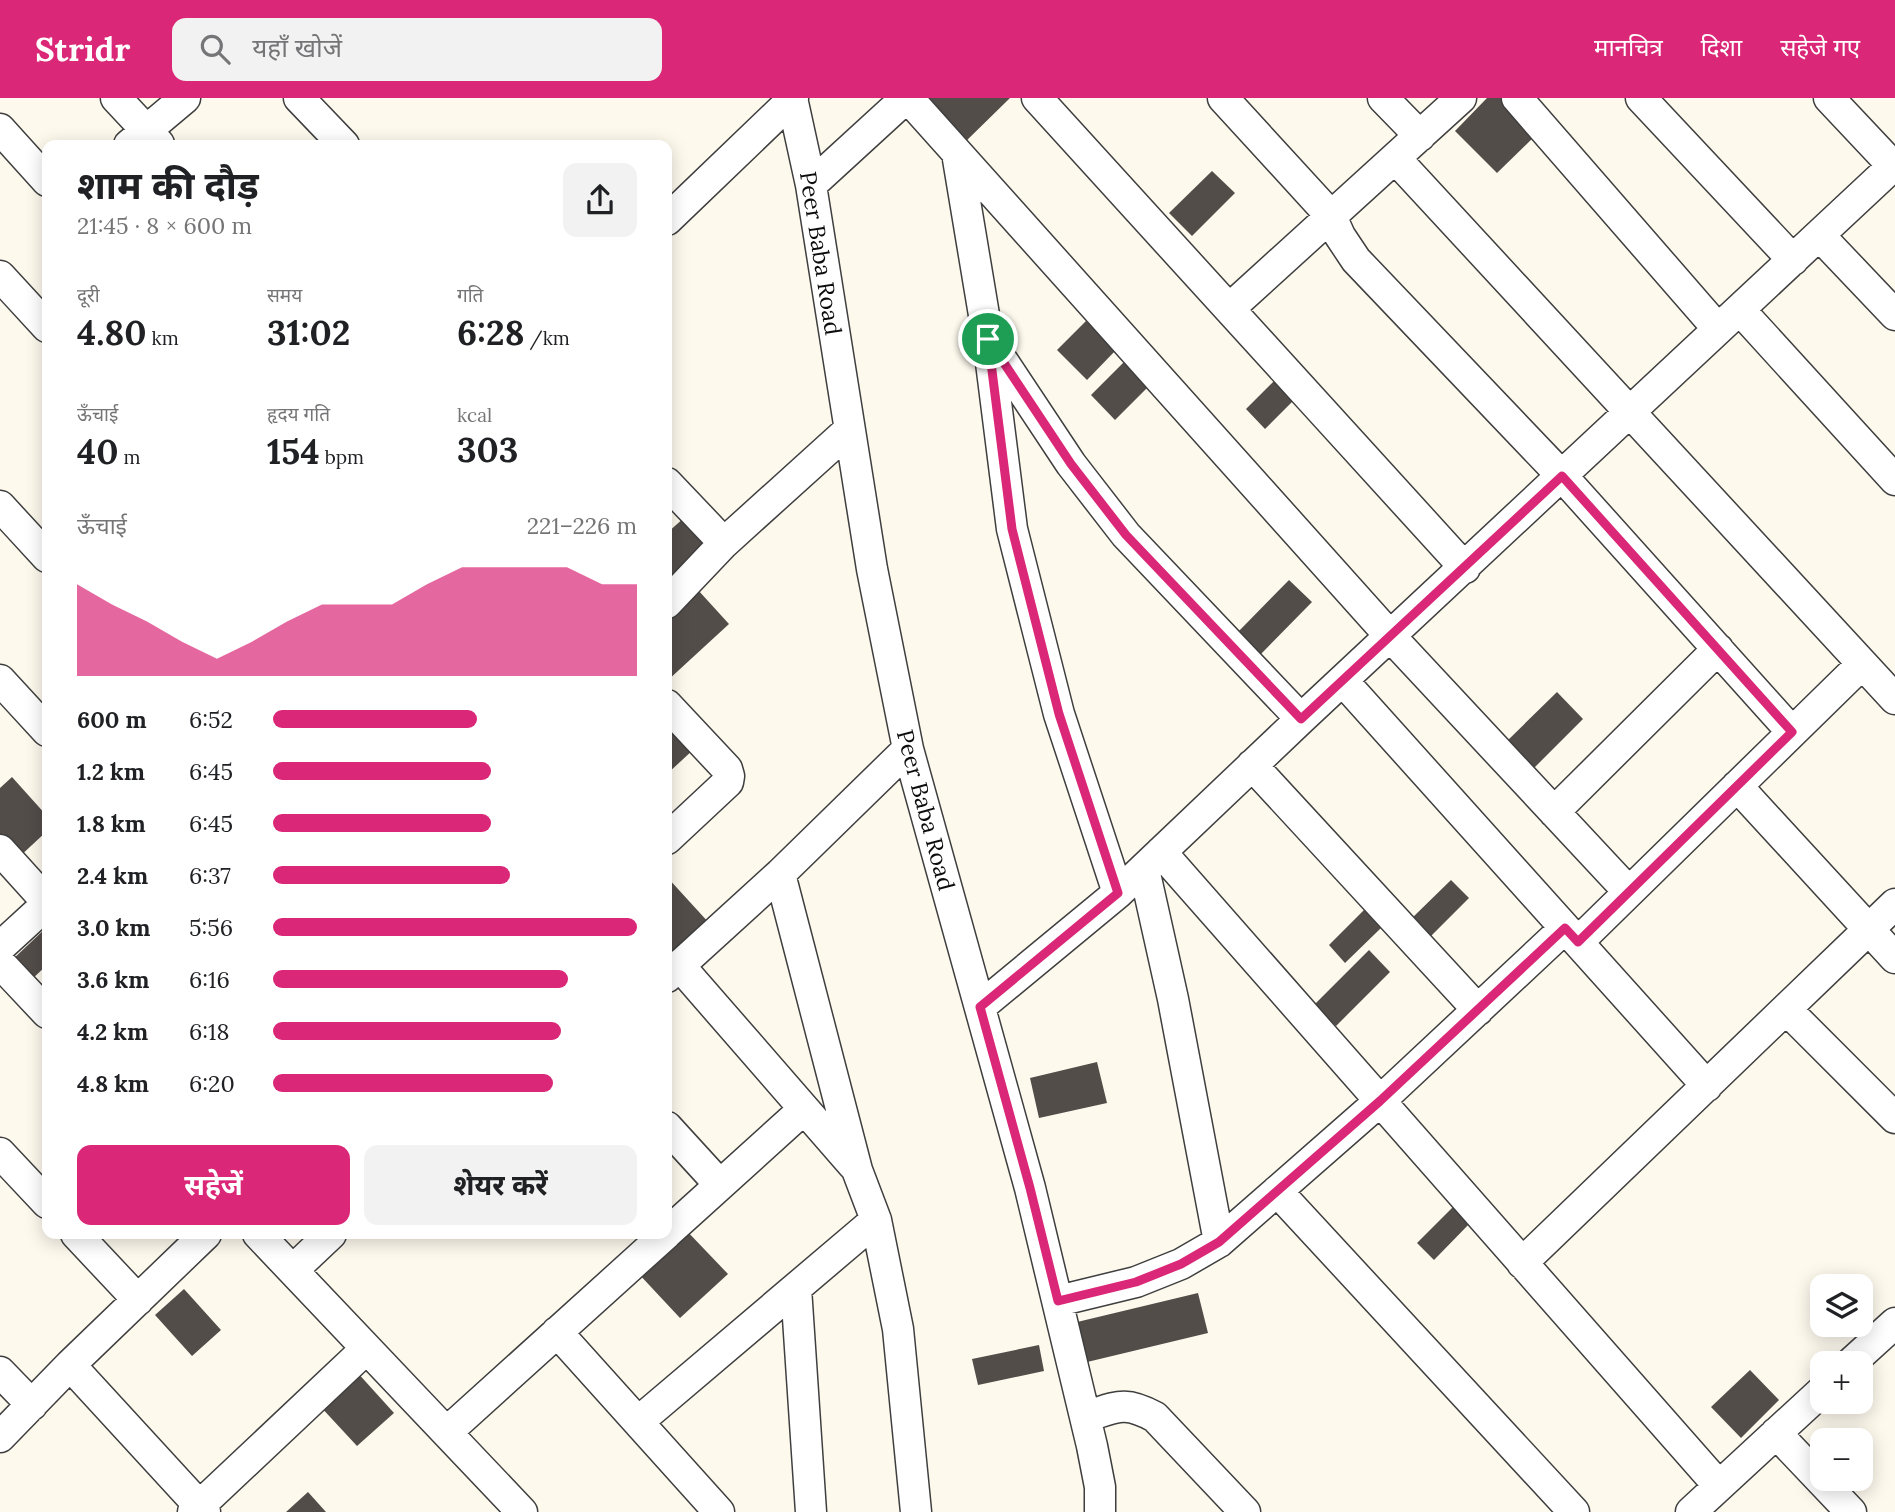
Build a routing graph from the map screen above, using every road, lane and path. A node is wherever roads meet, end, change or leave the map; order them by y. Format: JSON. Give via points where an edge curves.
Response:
{"nodes":[{"id":1,"x":116,"y":98,"type":"edge"},
{"id":2,"x":185,"y":98,"type":"edge"},
{"id":3,"x":299,"y":98,"type":"edge"},
{"id":4,"x":907,"y":98,"type":"edge"},
{"id":5,"x":1037,"y":98,"type":"edge"},
{"id":6,"x":1223,"y":98,"type":"edge"},
{"id":7,"x":1383,"y":98,"type":"edge"},
{"id":8,"x":1461,"y":98,"type":"edge"},
{"id":9,"x":1517,"y":98,"type":"edge"},
{"id":10,"x":1640,"y":98,"type":"edge"},
{"id":11,"x":1829,"y":98,"type":"edge"},
{"id":12,"x":792,"y":99,"type":"edge"},
{"id":13,"x":0,"y":129,"type":"edge"},
{"id":14,"x":1420,"y":136,"type":"junction"},
{"id":15,"x":145,"y":140,"type":"edge"},
{"id":16,"x":339,"y":140,"type":"edge"},
{"id":17,"x":957,"y":153,"type":"junction"},
{"id":18,"x":1395,"y":158,"type":"junction"},
{"id":19,"x":1894,"y":165,"type":"edge"},
{"id":20,"x":42,"y":175,"type":"edge"},
{"id":21,"x":811,"y":185,"type":"junction"},
{"id":22,"x":672,"y":215,"type":"edge"},
{"id":23,"x":1331,"y":216,"type":"junction"},
{"id":24,"x":1819,"y":235,"type":"junction"},
{"id":25,"x":1793,"y":260,"type":"junction"},
{"id":26,"x":0,"y":276,"type":"edge"},
{"id":27,"x":1229,"y":309,"type":"junction"},
{"id":28,"x":1895,"y":315,"type":"edge"},
{"id":29,"x":1729,"y":320,"type":"junction"},
{"id":30,"x":42,"y":322,"type":"edge"},
{"id":31,"x":988,"y":339,"type":"junction"},
{"id":32,"x":1629,"y":412,"type":"junction"},
{"id":33,"x":849,"y":430,"type":"junction"},
{"id":34,"x":1562,"y":476,"type":"junction"},
{"id":35,"x":1895,"y":480,"type":"edge"},
{"id":36,"x":672,"y":488,"type":"edge"},
{"id":37,"x":0,"y":506,"type":"edge"},
{"id":38,"x":724,"y":543,"type":"junction"},
{"id":39,"x":42,"y":552,"type":"edge"},
{"id":40,"x":1465,"y":568,"type":"junction"},
{"id":41,"x":672,"y":598,"type":"edge"},
{"id":42,"x":1391,"y":637,"type":"junction"},
{"id":43,"x":1718,"y":649,"type":"junction"},
{"id":44,"x":1862,"y":664,"type":"junction"},
{"id":45,"x":0,"y":680,"type":"edge"},
{"id":46,"x":1343,"y":681,"type":"junction"},
{"id":47,"x":1895,"y":699,"type":"edge"},
{"id":48,"x":672,"y":710,"type":"edge"},
{"id":49,"x":1301,"y":719,"type":"junction"},
{"id":50,"x":42,"y":726,"type":"edge"},
{"id":51,"x":1792,"y":732,"type":"junction"},
{"id":52,"x":908,"y":749,"type":"junction"},
{"id":53,"x":1252,"y":765,"type":"junction"},
{"id":54,"x":1737,"y":786,"type":"junction"},
{"id":55,"x":1554,"y":812,"type":"junction"},
{"id":56,"x":672,"y":834,"type":"edge"},
{"id":57,"x":0,"y":850,"type":"edge"},
{"id":58,"x":1152,"y":861,"type":"junction"},
{"id":59,"x":780,"y":874,"type":"junction"},
{"id":60,"x":1629,"y":892,"type":"junction"},
{"id":61,"x":1118,"y":893,"type":"junction"},
{"id":62,"x":42,"y":897,"type":"edge"},
{"id":63,"x":1895,"y":904,"type":"edge"},
{"id":64,"x":42,"y":908,"type":"edge"},
{"id":65,"x":1868,"y":930,"type":"junction"},
{"id":66,"x":1572,"y":935,"type":"junction"},
{"id":67,"x":0,"y":947,"type":"edge"},
{"id":68,"x":1895,"y":958,"type":"edge"},
{"id":69,"x":0,"y":963,"type":"edge"},
{"id":70,"x":673,"y":971,"type":"edge"},
{"id":71,"x":980,"y":1007,"type":"junction"},
{"id":72,"x":42,"y":1008,"type":"edge"},
{"id":73,"x":1786,"y":1009,"type":"junction"},
{"id":74,"x":1478,"y":1010,"type":"junction"},
{"id":75,"x":1707,"y":1086,"type":"junction"},
{"id":76,"x":1380,"y":1101,"type":"junction"},
{"id":77,"x":804,"y":1109,"type":"junction"},
{"id":78,"x":1895,"y":1118,"type":"edge"},
{"id":79,"x":672,"y":1132,"type":"edge"},
{"id":80,"x":0,"y":1153,"type":"edge"},
{"id":81,"x":857,"y":1170,"type":"junction"},
{"id":82,"x":720,"y":1185,"type":"junction"},
{"id":83,"x":1277,"y":1191,"type":"junction"},
{"id":84,"x":42,"y":1198,"type":"edge"},
{"id":85,"x":876,"y":1220,"type":"junction"},
{"id":86,"x":672,"y":1228,"type":"edge"},
{"id":87,"x":81,"y":1239,"type":"edge"},
{"id":88,"x":201,"y":1239,"type":"edge"},
{"id":89,"x":263,"y":1239,"type":"edge"},
{"id":90,"x":326,"y":1239,"type":"edge"},
{"id":91,"x":659,"y":1239,"type":"edge"},
{"id":92,"x":1219,"y":1242,"type":"junction"},
{"id":93,"x":1522,"y":1263,"type":"junction"},
{"id":94,"x":293,"y":1270,"type":"junction"},
{"id":95,"x":796,"y":1288,"type":"junction"},
{"id":96,"x":138,"y":1300,"type":"junction"},
{"id":97,"x":1058,"y":1301,"type":"junction"},
{"id":98,"x":1895,"y":1323,"type":"edge"},
{"id":99,"x":557,"y":1332,"type":"junction"},
{"id":100,"x":366,"y":1349,"type":"junction"},
{"id":101,"x":1864,"y":1351,"type":"edge"},
{"id":102,"x":70,"y":1366,"type":"junction"},
{"id":103,"x":0,"y":1372,"type":"edge"},
{"id":104,"x":1810,"y":1402,"type":"edge"},
{"id":105,"x":33,"y":1405,"type":"junction"},
{"id":106,"x":1085,"y":1417,"type":"junction"},
{"id":107,"x":638,"y":1422,"type":"junction"},
{"id":108,"x":446,"y":1432,"type":"junction"},
{"id":109,"x":1776,"y":1433,"type":"junction"},
{"id":110,"x":0,"y":1437,"type":"edge"},
{"id":111,"x":1719,"y":1486,"type":"junction"},
{"id":112,"x":199,"y":1510,"type":"edge"},
{"id":113,"x":522,"y":1512,"type":"edge"},
{"id":114,"x":719,"y":1512,"type":"edge"},
{"id":115,"x":811,"y":1512,"type":"edge"},
{"id":116,"x":916,"y":1512,"type":"edge"},
{"id":117,"x":1100,"y":1512,"type":"edge"},
{"id":118,"x":1245,"y":1512,"type":"edge"},
{"id":119,"x":1574,"y":1512,"type":"edge"},
{"id":120,"x":1691,"y":1512,"type":"edge"},
{"id":121,"x":1851,"y":1512,"type":"edge"}],
"edges":[{"from":1,"to":15,"type":"street"},
{"from":2,"to":15,"type":"street"},
{"from":3,"to":16,"type":"street"},
{"from":4,"to":17,"type":"street"},
{"from":4,"to":21,"type":"street"},
{"from":5,"to":27,"type":"street"},
{"from":6,"to":23,"type":"street"},
{"from":7,"to":14,"type":"street"},
{"from":8,"to":14,"type":"street"},
{"from":9,"to":29,"type":"street"},
{"from":10,"to":25,"type":"street"},
{"from":11,"to":19,"type":"street"},
{"from":12,"to":21,"type":"street","name":"Peer Baba Road"},
{"from":12,"to":22,"type":"street"},
{"from":13,"to":20,"type":"street"},
{"from":14,"to":18,"type":"street"},
{"from":17,"to":31,"type":"street"},
{"from":17,"to":42,"type":"street"},
{"from":18,"to":23,"type":"street"},
{"from":18,"to":32,"type":"street"},
{"from":19,"to":24,"type":"street"},
{"from":21,"to":33,"type":"street","name":"Peer Baba Road"},
{"from":23,"to":27,"type":"street"},
{"from":23,"to":34,"type":"street","via":[[1356,260]]},
{"from":24,"to":25,"type":"street"},
{"from":24,"to":28,"type":"street"},
{"from":25,"to":29,"type":"street"},
{"from":26,"to":30,"type":"street"},
{"from":27,"to":40,"type":"street"},
{"from":29,"to":32,"type":"street"},
{"from":29,"to":35,"type":"street"},
{"from":31,"to":49,"type":"street","via":[[1071,464],[1126,535]]},
{"from":31,"to":61,"type":"street","via":[[1012,529],[1059,714]]},
{"from":32,"to":34,"type":"street"},
{"from":32,"to":44,"type":"street"},
{"from":33,"to":38,"type":"street"},
{"from":33,"to":52,"type":"street","name":"Peer Baba Road"},
{"from":34,"to":40,"type":"street"},
{"from":34,"to":43,"type":"street"},
{"from":36,"to":38,"type":"street"},
{"from":37,"to":39,"type":"street"},
{"from":38,"to":41,"type":"street"},
{"from":40,"to":42,"type":"street"},
{"from":42,"to":46,"type":"street"},
{"from":42,"to":55,"type":"street"},
{"from":43,"to":51,"type":"street"},
{"from":43,"to":55,"type":"street"},
{"from":44,"to":47,"type":"street"},
{"from":44,"to":51,"type":"street"},
{"from":45,"to":50,"type":"street"},
{"from":46,"to":49,"type":"street"},
{"from":46,"to":66,"type":"street"},
{"from":48,"to":56,"type":"street","via":[[729,776]]},
{"from":49,"to":53,"type":"street"},
{"from":51,"to":54,"type":"street"},
{"from":52,"to":59,"type":"street"},
{"from":52,"to":71,"type":"street","name":"Peer Baba Road"},
{"from":53,"to":58,"type":"street"},
{"from":53,"to":74,"type":"street"},
{"from":54,"to":60,"type":"street"},
{"from":54,"to":65,"type":"street"},
{"from":55,"to":60,"type":"street"},
{"from":57,"to":62,"type":"street"},
{"from":58,"to":61,"type":"street"},
{"from":58,"to":76,"type":"street"},
{"from":58,"to":92,"type":"street"},
{"from":59,"to":70,"type":"street"},
{"from":59,"to":81,"type":"street"},
{"from":60,"to":66,"type":"street"},
{"from":61,"to":71,"type":"street"},
{"from":63,"to":65,"type":"street"},
{"from":64,"to":67,"type":"street"},
{"from":65,"to":68,"type":"street"},
{"from":65,"to":73,"type":"street"},
{"from":66,"to":74,"type":"street"},
{"from":66,"to":75,"type":"street"},
{"from":69,"to":72,"type":"street"},
{"from":70,"to":77,"type":"street"},
{"from":71,"to":97,"type":"street","name":"Peer Baba Road"},
{"from":73,"to":75,"type":"street"},
{"from":73,"to":78,"type":"street"},
{"from":74,"to":76,"type":"street"},
{"from":75,"to":93,"type":"street"},
{"from":76,"to":83,"type":"street"},
{"from":76,"to":93,"type":"street"},
{"from":77,"to":81,"type":"street"},
{"from":77,"to":82,"type":"street"},
{"from":79,"to":82,"type":"street"},
{"from":80,"to":84,"type":"street"},
{"from":81,"to":85,"type":"street"},
{"from":82,"to":86,"type":"street"},
{"from":83,"to":92,"type":"street"},
{"from":83,"to":119,"type":"street"},
{"from":85,"to":95,"type":"street"},
{"from":85,"to":116,"type":"street","via":[[898,1329]]},
{"from":87,"to":96,"type":"street"},
{"from":88,"to":96,"type":"street"},
{"from":89,"to":94,"type":"street"},
{"from":90,"to":94,"type":"street"},
{"from":91,"to":99,"type":"street"},
{"from":92,"to":97,"type":"street","via":[[1136,1282]]},
{"from":93,"to":111,"type":"street"},
{"from":94,"to":100,"type":"street"},
{"from":95,"to":107,"type":"street"},
{"from":95,"to":115,"type":"street"},
{"from":96,"to":102,"type":"street"},
{"from":97,"to":106,"type":"street","name":"Peer Baba Road"},
{"from":98,"to":101,"type":"street"},
{"from":99,"to":107,"type":"street"},
{"from":99,"to":108,"type":"street"},
{"from":100,"to":108,"type":"street"},
{"from":100,"to":112,"type":"street"},
{"from":102,"to":105,"type":"street"},
{"from":102,"to":112,"type":"street"},
{"from":103,"to":105,"type":"street"},
{"from":104,"to":109,"type":"street"},
{"from":105,"to":110,"type":"street"},
{"from":106,"to":117,"type":"street","name":"Peer Baba Road","via":[[1100,1487]]},
{"from":106,"to":118,"type":"street","via":[[1122,1405],[1155,1417]]},
{"from":107,"to":114,"type":"street"},
{"from":108,"to":113,"type":"street"},
{"from":109,"to":111,"type":"street"},
{"from":109,"to":121,"type":"street"},
{"from":111,"to":120,"type":"street"}]}
